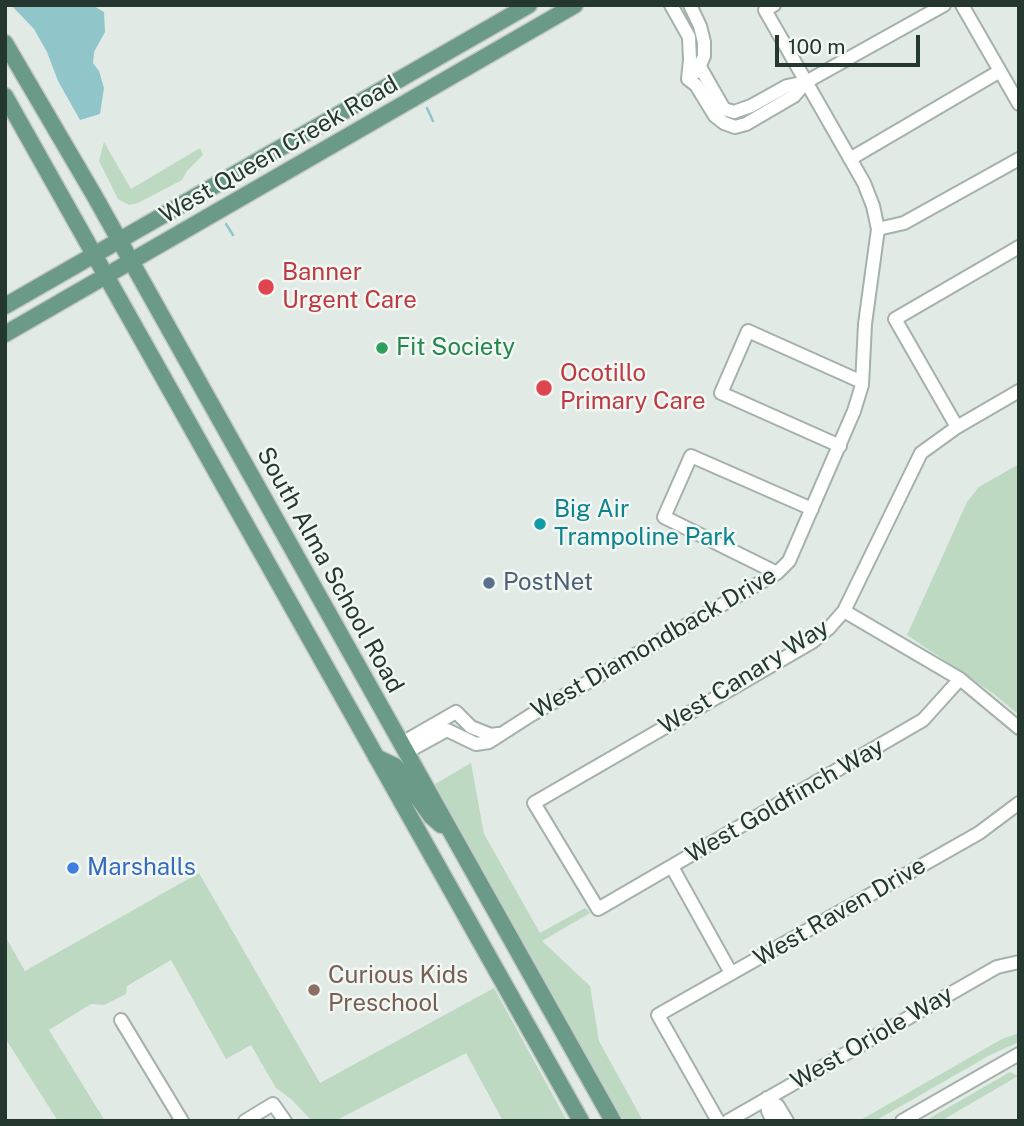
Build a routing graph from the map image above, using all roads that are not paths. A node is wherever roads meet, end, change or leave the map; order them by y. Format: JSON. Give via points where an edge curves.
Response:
{"nodes":[{"id":1,"x":529,"y":5,"type":"edge"},
{"id":2,"x":575,"y":5,"type":"edge"},
{"id":3,"x":671,"y":5,"type":"edge"},
{"id":4,"x":690,"y":5,"type":"edge"},
{"id":5,"x":944,"y":5,"type":"edge"},
{"id":6,"x":962,"y":5,"type":"edge"},
{"id":7,"x":769,"y":8,"type":"edge"},
{"id":8,"x":5,"y":43,"type":"edge"},
{"id":9,"x":700,"y":67,"type":"junction"},
{"id":10,"x":1000,"y":71,"type":"junction"},
{"id":11,"x":688,"y":79,"type":"junction"},
{"id":12,"x":806,"y":82,"type":"junction"},
{"id":13,"x":5,"y":96,"type":"edge"},
{"id":14,"x":1019,"y":104,"type":"edge"},
{"id":15,"x":850,"y":159,"type":"junction"},
{"id":16,"x":1019,"y":159,"type":"edge"},
{"id":17,"x":878,"y":229,"type":"junction"},
{"id":18,"x":120,"y":241,"type":"junction"},
{"id":19,"x":1019,"y":247,"type":"edge"},
{"id":20,"x":95,"y":255,"type":"junction"},
{"id":21,"x":131,"y":261,"type":"junction"},
{"id":22,"x":107,"y":275,"type":"junction"},
{"id":23,"x":5,"y":306,"type":"edge"},
{"id":24,"x":5,"y":334,"type":"edge"},
{"id":25,"x":862,"y":382,"type":"junction"},
{"id":26,"x":1019,"y":391,"type":"edge"},
{"id":27,"x":957,"y":426,"type":"junction"},
{"id":28,"x":840,"y":446,"type":"junction"},
{"id":29,"x":812,"y":509,"type":"junction"},
{"id":30,"x":778,"y":573,"type":"junction"},
{"id":31,"x":844,"y":611,"type":"junction"},
{"id":32,"x":960,"y":679,"type":"junction"},
{"id":33,"x":1019,"y":728,"type":"edge"},
{"id":34,"x":498,"y":734,"type":"junction"},
{"id":35,"x":404,"y":747,"type":"junction"},
{"id":36,"x":376,"y":757,"type":"junction"},
{"id":37,"x":1019,"y":803,"type":"edge"},
{"id":38,"x":458,"y":842,"type":"junction"},
{"id":39,"x":673,"y":867,"type":"junction"},
{"id":40,"x":598,"y":909,"type":"joint"},
{"id":41,"x":1019,"y":962,"type":"edge"},
{"id":42,"x":732,"y":973,"type":"junction"},
{"id":43,"x":121,"y":1020,"type":"dead end"},
{"id":44,"x":1018,"y":1056,"type":"edge"},
{"id":45,"x":767,"y":1098,"type":"junction"},
{"id":46,"x":182,"y":1121,"type":"edge"},
{"id":47,"x":245,"y":1121,"type":"edge"},
{"id":48,"x":285,"y":1121,"type":"edge"},
{"id":49,"x":581,"y":1121,"type":"edge"},
{"id":50,"x":613,"y":1121,"type":"edge"},
{"id":51,"x":718,"y":1121,"type":"edge"},
{"id":52,"x":727,"y":1121,"type":"edge"},
{"id":53,"x":773,"y":1121,"type":"edge"},
{"id":54,"x":787,"y":1121,"type":"edge"},
{"id":55,"x":902,"y":1121,"type":"edge"}],
"edges":[{"from":1,"to":18,"type":"main road","name":"West Queen Creek Road"},
{"from":2,"to":21,"type":"main road","name":"West Queen Creek Road"},
{"from":3,"to":11,"type":"street","via":[[689,37]]},
{"from":4,"to":9,"type":"street","via":[[704,41]]},
{"from":5,"to":12,"type":"street"},
{"from":6,"to":10,"type":"street"},
{"from":7,"to":12,"type":"street"},
{"from":8,"to":18,"type":"main road","name":"South Alma School Road"},
{"from":9,"to":11,"type":"street"},
{"from":9,"to":12,"type":"street","via":[[724,109],[734,112],[786,86]]},
{"from":10,"to":14,"type":"street"},
{"from":10,"to":15,"type":"street"},
{"from":11,"to":12,"type":"street","via":[[715,116],[735,127],[794,96]]},
{"from":12,"to":15,"type":"street"},
{"from":13,"to":20,"type":"main road","name":"South Alma School Road"},
{"from":15,"to":17,"type":"street","via":[[869,194]]},
{"from":16,"to":17,"type":"street","via":[[904,223]]},
{"from":17,"to":25,"type":"street","name":"West Diamondback Drive"},
{"from":18,"to":20,"type":"main road","name":"West Queen Creek Road"},
{"from":18,"to":21,"type":"main road","name":"South Alma School Road"},
{"from":19,"to":27,"type":"street","via":[[895,319]]},
{"from":20,"to":22,"type":"main road","name":"South Alma School Road"},
{"from":20,"to":23,"type":"main road","name":"West Queen Creek Road"},
{"from":21,"to":22,"type":"main road","name":"West Queen Creek Road"},
{"from":21,"to":35,"type":"main road","name":"South Alma School Road"},
{"from":22,"to":24,"type":"main road","name":"West Queen Creek Road"},
{"from":22,"to":36,"type":"main road","name":"South Alma School Road"},
{"from":25,"to":28,"type":"street","name":"West Diamondback Drive"},
{"from":25,"to":28,"type":"street","via":[[748,331],[721,393]]},
{"from":26,"to":27,"type":"street","name":"West Canary Way"},
{"from":27,"to":31,"type":"street","name":"West Canary Way","via":[[922,453]]},
{"from":28,"to":29,"type":"street","name":"West Diamondback Drive"},
{"from":29,"to":30,"type":"street","name":"West Diamondback Drive","via":[[789,561]]},
{"from":29,"to":30,"type":"street","via":[[691,456],[664,517]]},
{"from":30,"to":34,"type":"street","name":"West Diamondback Drive"},
{"from":31,"to":32,"type":"street"},
{"from":31,"to":40,"type":"street","name":"West Canary Way","via":[[812,642],[534,803]]},
{"from":32,"to":33,"type":"street"},
{"from":32,"to":39,"type":"street","name":"West Goldfinch Way","via":[[923,720]]},
{"from":34,"to":35,"type":"street","name":"West Diamondback Drive","via":[[489,742],[475,744],[447,730]]},
{"from":34,"to":35,"type":"street","via":[[471,727],[456,712]]},
{"from":35,"to":38,"type":"main road","name":"South Alma School Road"},
{"from":36,"to":38,"type":"main road","via":[[395,766],[431,816]]},
{"from":36,"to":49,"type":"main road","name":"South Alma School Road"},
{"from":37,"to":42,"type":"street","name":"West Raven Drive","via":[[979,833]]},
{"from":38,"to":50,"type":"main road","name":"South Alma School Road"},
{"from":39,"to":40,"type":"street","name":"West Goldfinch Way"},
{"from":39,"to":42,"type":"street"},
{"from":41,"to":45,"type":"street","name":"West Oriole Way","via":[[997,967]]},
{"from":42,"to":51,"type":"street","name":"West Raven Drive","via":[[658,1016]]},
{"from":43,"to":46,"type":"street"},
{"from":44,"to":55,"type":"street"},
{"from":45,"to":52,"type":"street","name":"West Oriole Way"},
{"from":45,"to":53,"type":"street"},
{"from":45,"to":54,"type":"street"},
{"from":47,"to":48,"type":"street","via":[[273,1104]]}]}
